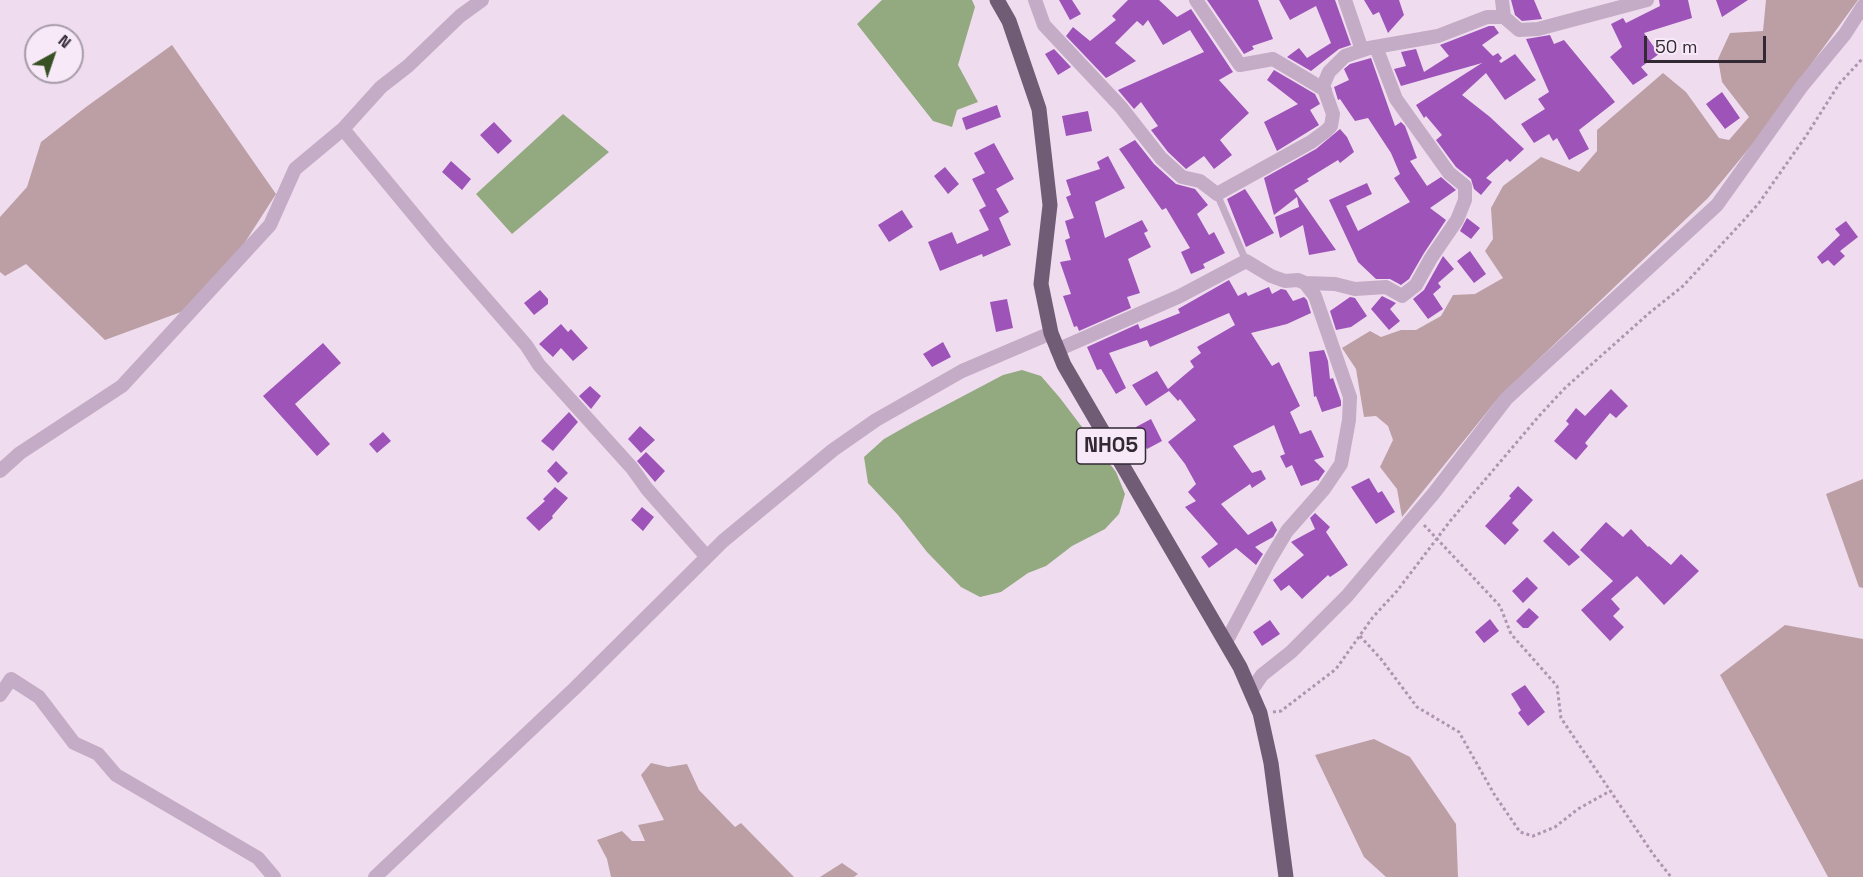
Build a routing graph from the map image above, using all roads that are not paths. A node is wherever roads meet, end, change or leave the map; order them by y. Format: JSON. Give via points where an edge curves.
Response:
{"nodes":[{"id":1,"x":482,"y":0,"type":"edge"},
{"id":2,"x":997,"y":0,"type":"edge"},
{"id":3,"x":1035,"y":0,"type":"edge"},
{"id":4,"x":1196,"y":0,"type":"edge"},
{"id":5,"x":1345,"y":0,"type":"edge"},
{"id":6,"x":1502,"y":0,"type":"edge"},
{"id":7,"x":1647,"y":0,"type":"edge"},
{"id":8,"x":1863,"y":6,"type":"edge"},
{"id":9,"x":1504,"y":17,"type":"junction"},
{"id":10,"x":1376,"y":47,"type":"junction"},
{"id":11,"x":1362,"y":50,"type":"junction"},
{"id":12,"x":1325,"y":90,"type":"junction"},
{"id":13,"x":343,"y":129,"type":"junction"},
{"id":14,"x":1217,"y":194,"type":"junction"},
{"id":15,"x":1246,"y":261,"type":"junction"},
{"id":16,"x":1305,"y":283,"type":"junction"},
{"id":17,"x":1051,"y":333,"type":"junction"},
{"id":18,"x":1057,"y":350,"type":"junction"},
{"id":19,"x":0,"y":471,"type":"edge"},
{"id":20,"x":707,"y":557,"type":"junction"},
{"id":21,"x":1226,"y":642,"type":"junction"},
{"id":22,"x":1251,"y":691,"type":"junction"},
{"id":23,"x":0,"y":695,"type":"edge"},
{"id":24,"x":274,"y":877,"type":"edge"},
{"id":25,"x":375,"y":877,"type":"edge"},
{"id":26,"x":1286,"y":877,"type":"edge"}],
"edges":[{"from":1,"to":13,"type":"street","via":[[381,87]]},
{"from":2,"to":17,"type":"main road","number":"NH05","via":[[1009,21],[1039,109],[1050,205],[1041,284]]},
{"from":3,"to":14,"type":"street","via":[[1044,25],[1121,107],[1161,158],[1182,177],[1200,182]]},
{"from":4,"to":12,"type":"street","via":[[1240,65],[1273,59]]},
{"from":5,"to":11,"type":"street"},
{"from":6,"to":9,"type":"street"},
{"from":7,"to":9,"type":"street","via":[[1538,29],[1519,30]]},
{"from":8,"to":22,"type":"street","via":[[1717,205],[1507,398],[1347,596],[1292,652],[1262,675]]},
{"from":9,"to":10,"type":"street","via":[[1487,17],[1438,36]]},
{"from":10,"to":11,"type":"street"},
{"from":10,"to":16,"type":"street","via":[[1396,99],[1449,173],[1464,186],[1465,200],[1457,220],[1416,285],[1402,296],[1386,287],[1355,289]]},
{"from":11,"to":12,"type":"street","via":[[1345,56],[1329,72]]},
{"from":12,"to":14,"type":"street","via":[[1333,114],[1326,131]]},
{"from":13,"to":19,"type":"street","via":[[295,169],[270,225],[122,386],[20,453]]},
{"from":13,"to":20,"type":"street","via":[[539,365]]},
{"from":14,"to":15,"type":"lane"},
{"from":15,"to":16,"type":"street","via":[[1271,276]]},
{"from":15,"to":18,"type":"street","via":[[1179,296]]},
{"from":16,"to":21,"type":"street","via":[[1315,296],[1350,397],[1341,464],[1287,531]]},
{"from":17,"to":18,"type":"main road","number":"NH05"},
{"from":17,"to":20,"type":"street","via":[[963,371],[876,420],[756,512]]},
{"from":18,"to":21,"type":"main road","number":"NH05"},
{"from":20,"to":25,"type":"street"},
{"from":21,"to":22,"type":"main road","number":"NH05"},
{"from":22,"to":26,"type":"main road","number":"NH05","via":[[1271,763]]},
{"from":23,"to":24,"type":"street","via":[[11,678],[39,696],[74,743],[98,754],[116,775],[258,858]]}]}
